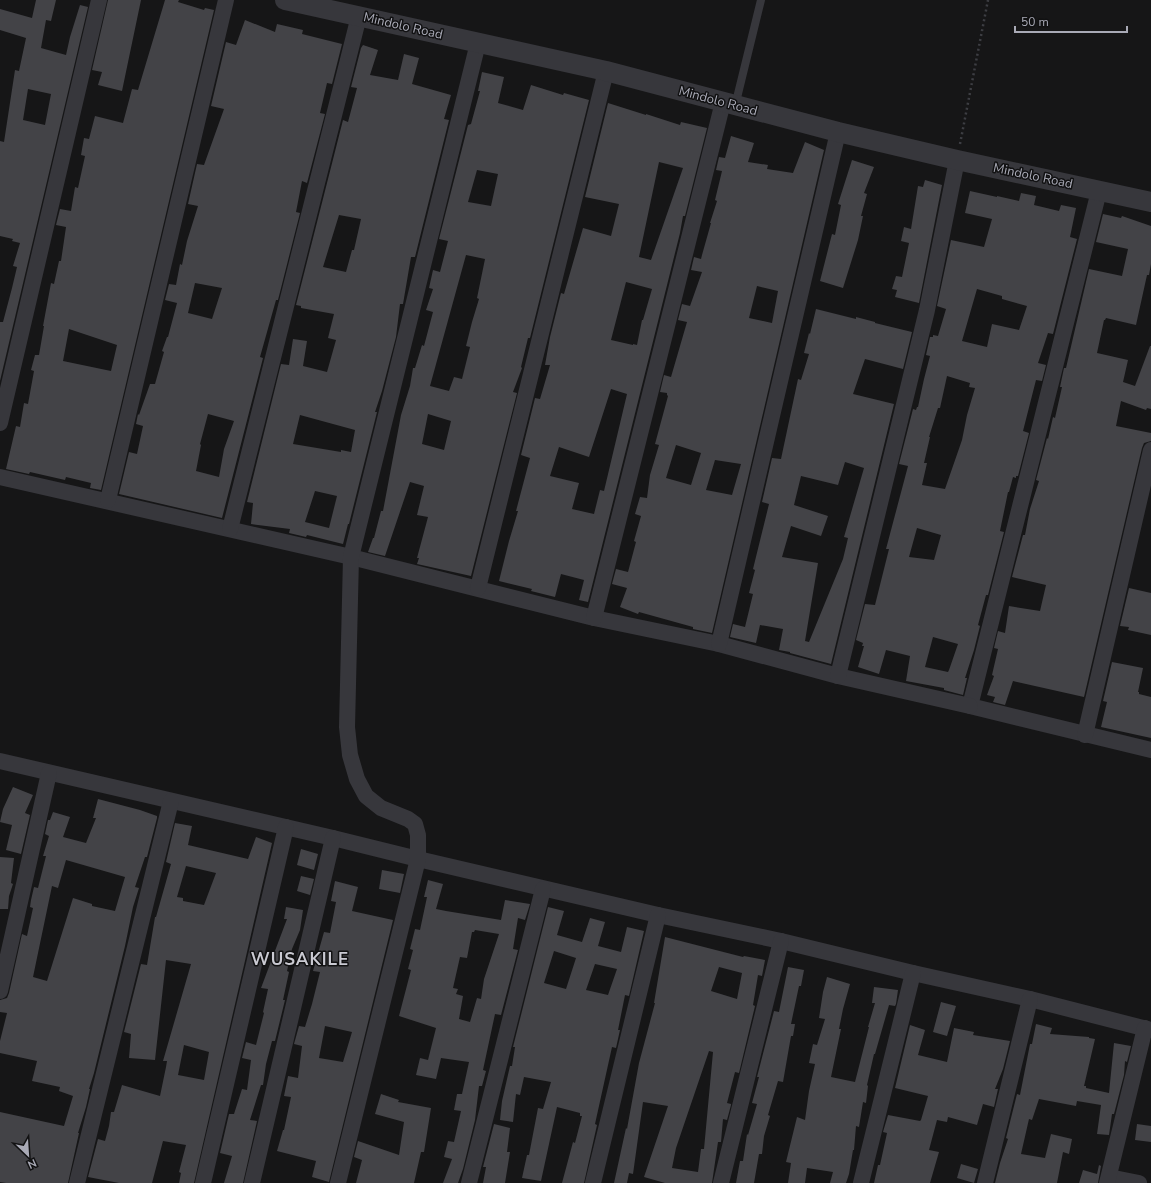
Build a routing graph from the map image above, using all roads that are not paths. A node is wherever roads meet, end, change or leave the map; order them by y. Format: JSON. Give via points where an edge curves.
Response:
{"nodes":[{"id":1,"x":99,"y":0,"type":"edge"},
{"id":2,"x":226,"y":0,"type":"edge"},
{"id":3,"x":285,"y":0,"type":"edge"},
{"id":4,"x":761,"y":0,"type":"edge"},
{"id":5,"x":359,"y":16,"type":"junction"},
{"id":6,"x":478,"y":43,"type":"junction"},
{"id":7,"x":606,"y":72,"type":"junction"},
{"id":8,"x":729,"y":104,"type":"junction"},
{"id":9,"x":838,"y":132,"type":"junction"},
{"id":10,"x":957,"y":160,"type":"junction"},
{"id":11,"x":1099,"y":191,"type":"junction"},
{"id":12,"x":1151,"y":202,"type":"edge"},
{"id":13,"x":0,"y":423,"type":"edge"},
{"id":14,"x":1151,"y":450,"type":"edge"},
{"id":15,"x":0,"y":476,"type":"edge"},
{"id":16,"x":108,"y":500,"type":"junction"},
{"id":17,"x":230,"y":529,"type":"junction"},
{"id":18,"x":351,"y":557,"type":"junction"},
{"id":19,"x":478,"y":588,"type":"junction"},
{"id":20,"x":594,"y":618,"type":"junction"},
{"id":21,"x":719,"y":644,"type":"junction"},
{"id":22,"x":838,"y":676,"type":"junction"},
{"id":23,"x":970,"y":706,"type":"junction"},
{"id":24,"x":1084,"y":735,"type":"junction"},
{"id":25,"x":1151,"y":750,"type":"edge"},
{"id":26,"x":0,"y":761,"type":"edge"},
{"id":27,"x":49,"y":773,"type":"junction"},
{"id":28,"x":171,"y":801,"type":"junction"},
{"id":29,"x":286,"y":827,"type":"junction"},
{"id":30,"x":333,"y":838,"type":"junction"},
{"id":31,"x":418,"y":860,"type":"junction"},
{"id":32,"x":543,"y":889,"type":"junction"},
{"id":33,"x":658,"y":915,"type":"junction"},
{"id":34,"x":781,"y":941,"type":"junction"},
{"id":35,"x":913,"y":973,"type":"junction"},
{"id":36,"x":0,"y":991,"type":"edge"},
{"id":37,"x":1030,"y":999,"type":"junction"},
{"id":38,"x":1148,"y":1029,"type":"edge"},
{"id":39,"x":1108,"y":1180,"type":"edge"},
{"id":40,"x":77,"y":1183,"type":"edge"},
{"id":41,"x":203,"y":1183,"type":"edge"},
{"id":42,"x":252,"y":1183,"type":"edge"},
{"id":43,"x":338,"y":1183,"type":"edge"},
{"id":44,"x":469,"y":1183,"type":"edge"},
{"id":45,"x":593,"y":1183,"type":"edge"},
{"id":46,"x":721,"y":1183,"type":"edge"},
{"id":47,"x":861,"y":1183,"type":"edge"},
{"id":48,"x":985,"y":1183,"type":"edge"},
{"id":49,"x":1139,"y":1183,"type":"edge"}],
"edges":[{"from":1,"to":13,"type":"street"},
{"from":2,"to":16,"type":"street"},
{"from":3,"to":5,"type":"street","name":"Mindolo Road"},
{"from":4,"to":8,"type":"lane"},
{"from":5,"to":6,"type":"street","name":"Mindolo Road"},
{"from":5,"to":17,"type":"street"},
{"from":6,"to":7,"type":"street","name":"Mindolo Road"},
{"from":6,"to":18,"type":"street"},
{"from":7,"to":8,"type":"street","name":"Mindolo Road"},
{"from":7,"to":19,"type":"street"},
{"from":8,"to":9,"type":"street","name":"Mindolo Road"},
{"from":8,"to":20,"type":"street"},
{"from":9,"to":10,"type":"street","name":"Mindolo Road"},
{"from":9,"to":21,"type":"street"},
{"from":10,"to":11,"type":"street","name":"Mindolo Road"},
{"from":10,"to":22,"type":"street","via":[[927,310]]},
{"from":11,"to":12,"type":"street","name":"Mindolo Road"},
{"from":11,"to":23,"type":"street"},
{"from":14,"to":24,"type":"street"},
{"from":15,"to":16,"type":"street"},
{"from":16,"to":17,"type":"street"},
{"from":17,"to":18,"type":"street"},
{"from":18,"to":19,"type":"street"},
{"from":18,"to":31,"type":"street","via":[[347,727],[350,755],[357,779],[366,796],[381,808],[414,824],[418,835]]},
{"from":19,"to":20,"type":"street"},
{"from":20,"to":21,"type":"street"},
{"from":21,"to":22,"type":"street"},
{"from":22,"to":23,"type":"street"},
{"from":23,"to":24,"type":"street"},
{"from":24,"to":25,"type":"street"},
{"from":26,"to":27,"type":"street"},
{"from":27,"to":28,"type":"street"},
{"from":27,"to":36,"type":"street"},
{"from":28,"to":29,"type":"street"},
{"from":28,"to":40,"type":"street"},
{"from":29,"to":30,"type":"street"},
{"from":29,"to":41,"type":"street"},
{"from":30,"to":31,"type":"street"},
{"from":30,"to":42,"type":"street"},
{"from":31,"to":32,"type":"street"},
{"from":31,"to":43,"type":"street"},
{"from":32,"to":33,"type":"street"},
{"from":32,"to":44,"type":"street"},
{"from":33,"to":34,"type":"street"},
{"from":33,"to":45,"type":"street"},
{"from":34,"to":35,"type":"street"},
{"from":34,"to":46,"type":"street"},
{"from":35,"to":37,"type":"street"},
{"from":35,"to":47,"type":"street"},
{"from":37,"to":38,"type":"street"},
{"from":37,"to":48,"type":"street"},
{"from":38,"to":39,"type":"street"},
{"from":39,"to":49,"type":"street"}]}
